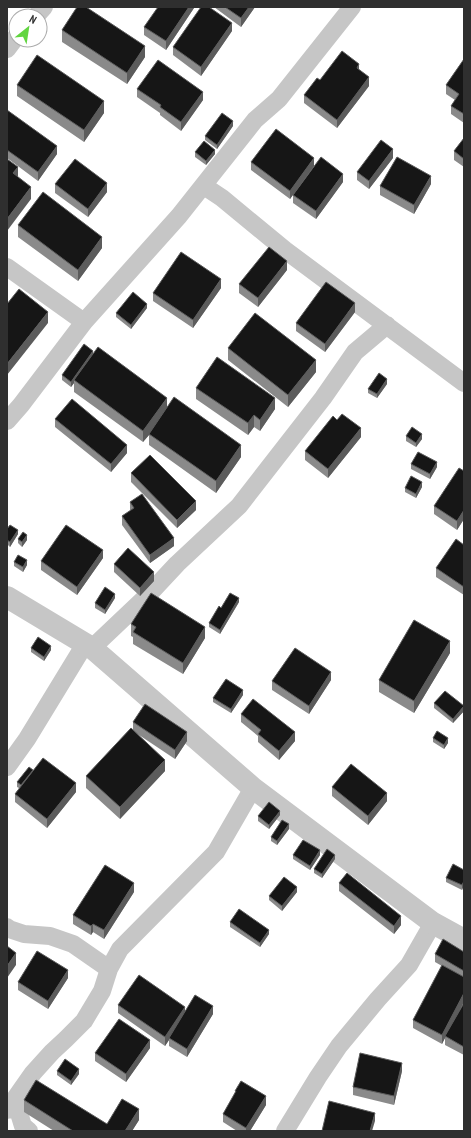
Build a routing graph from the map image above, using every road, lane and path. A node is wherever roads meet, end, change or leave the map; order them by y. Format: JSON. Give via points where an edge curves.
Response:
{"nodes":[{"id":1,"x":352,"y":7,"type":"edge"},
{"id":2,"x":204,"y":186,"type":"junction"},
{"id":3,"x":7,"y":267,"type":"edge"},
{"id":4,"x":84,"y":322,"type":"junction"},
{"id":5,"x":387,"y":325,"type":"junction"},
{"id":6,"x":464,"y":383,"type":"edge"},
{"id":7,"x":7,"y":421,"type":"edge"},
{"id":8,"x":7,"y":597,"type":"edge"},
{"id":9,"x":89,"y":646,"type":"junction"},
{"id":10,"x":7,"y":767,"type":"edge"},
{"id":11,"x":254,"y":788,"type":"junction"},
{"id":12,"x":433,"y":923,"type":"junction"},
{"id":13,"x":7,"y":927,"type":"edge"},
{"id":14,"x":464,"y":940,"type":"edge"},
{"id":15,"x":109,"y":969,"type":"junction"},
{"id":16,"x":11,"y":1105,"type":"edge"},
{"id":17,"x":29,"y":1131,"type":"edge"},
{"id":18,"x":285,"y":1131,"type":"edge"}],
"edges":[{"from":1,"to":2,"type":"street","via":[[279,99],[256,120]]},
{"from":2,"to":4,"type":"street"},
{"from":2,"to":5,"type":"street"},
{"from":3,"to":4,"type":"street"},
{"from":4,"to":7,"type":"street"},
{"from":5,"to":6,"type":"street"},
{"from":5,"to":9,"type":"street","via":[[355,352],[323,398],[239,506],[149,594]]},
{"from":8,"to":9,"type":"street"},
{"from":9,"to":10,"type":"street"},
{"from":9,"to":11,"type":"street"},
{"from":11,"to":12,"type":"street"},
{"from":11,"to":15,"type":"street","via":[[216,852],[120,949]]},
{"from":12,"to":14,"type":"street"},
{"from":12,"to":18,"type":"street","via":[[409,965],[339,1046]]},
{"from":13,"to":15,"type":"street","via":[[24,934],[50,936],[73,944]]},
{"from":15,"to":16,"type":"street","via":[[102,991],[84,1021],[37,1068]]},
{"from":16,"to":17,"type":"street","via":[[23,1126]]}]}
